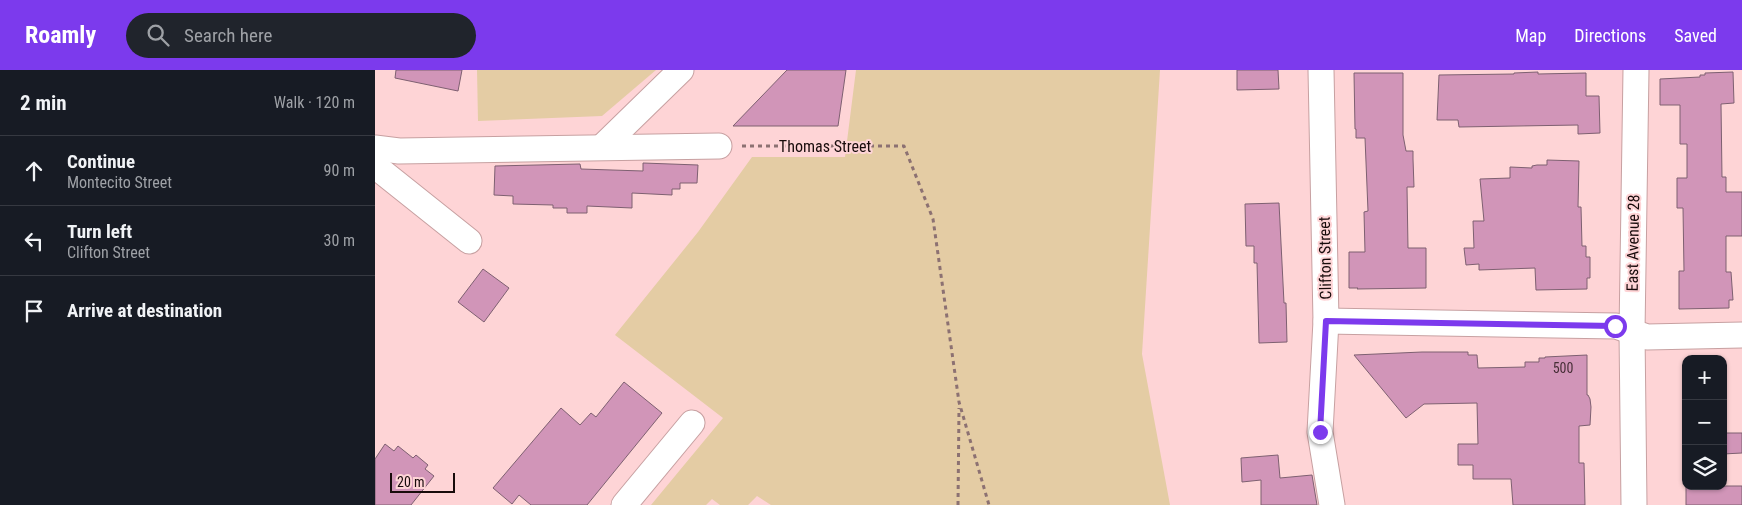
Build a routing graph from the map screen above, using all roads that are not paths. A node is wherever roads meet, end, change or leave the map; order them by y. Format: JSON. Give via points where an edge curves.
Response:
{"nodes":[{"id":1,"x":681,"y":70,"type":"edge"},
{"id":2,"x":1321,"y":70,"type":"edge"},
{"id":3,"x":1636,"y":70,"type":"edge"},
{"id":4,"x":719,"y":146,"type":"road end"},
{"id":5,"x":602,"y":147,"type":"junction"},
{"id":6,"x":375,"y":148,"type":"edge"},
{"id":7,"x":375,"y":166,"type":"edge"},
{"id":8,"x":469,"y":241,"type":"dead end"},
{"id":9,"x":1326,"y":321,"type":"junction"},
{"id":10,"x":1632,"y":332,"type":"junction"},
{"id":11,"x":1742,"y":335,"type":"edge"},
{"id":12,"x":692,"y":423,"type":"dead end"},
{"id":13,"x":624,"y":505,"type":"edge"},
{"id":14,"x":1331,"y":505,"type":"edge"},
{"id":15,"x":1634,"y":505,"type":"edge"}],
"edges":[{"from":1,"to":5,"type":"street"},
{"from":2,"to":9,"type":"street","name":"Clifton Street"},
{"from":3,"to":10,"type":"street","name":"East Avenue 28"},
{"from":4,"to":5,"type":"street"},
{"from":5,"to":6,"type":"street","via":[[399,151]]},
{"from":7,"to":8,"type":"street"},
{"from":9,"to":10,"type":"street","via":[[1615,326]]},
{"from":9,"to":14,"type":"street","name":"Clifton Street","via":[[1320,432]]},
{"from":10,"to":11,"type":"street","via":[[1647,337]]},
{"from":10,"to":15,"type":"street","name":"East Avenue 28"},
{"from":12,"to":13,"type":"street"}]}
